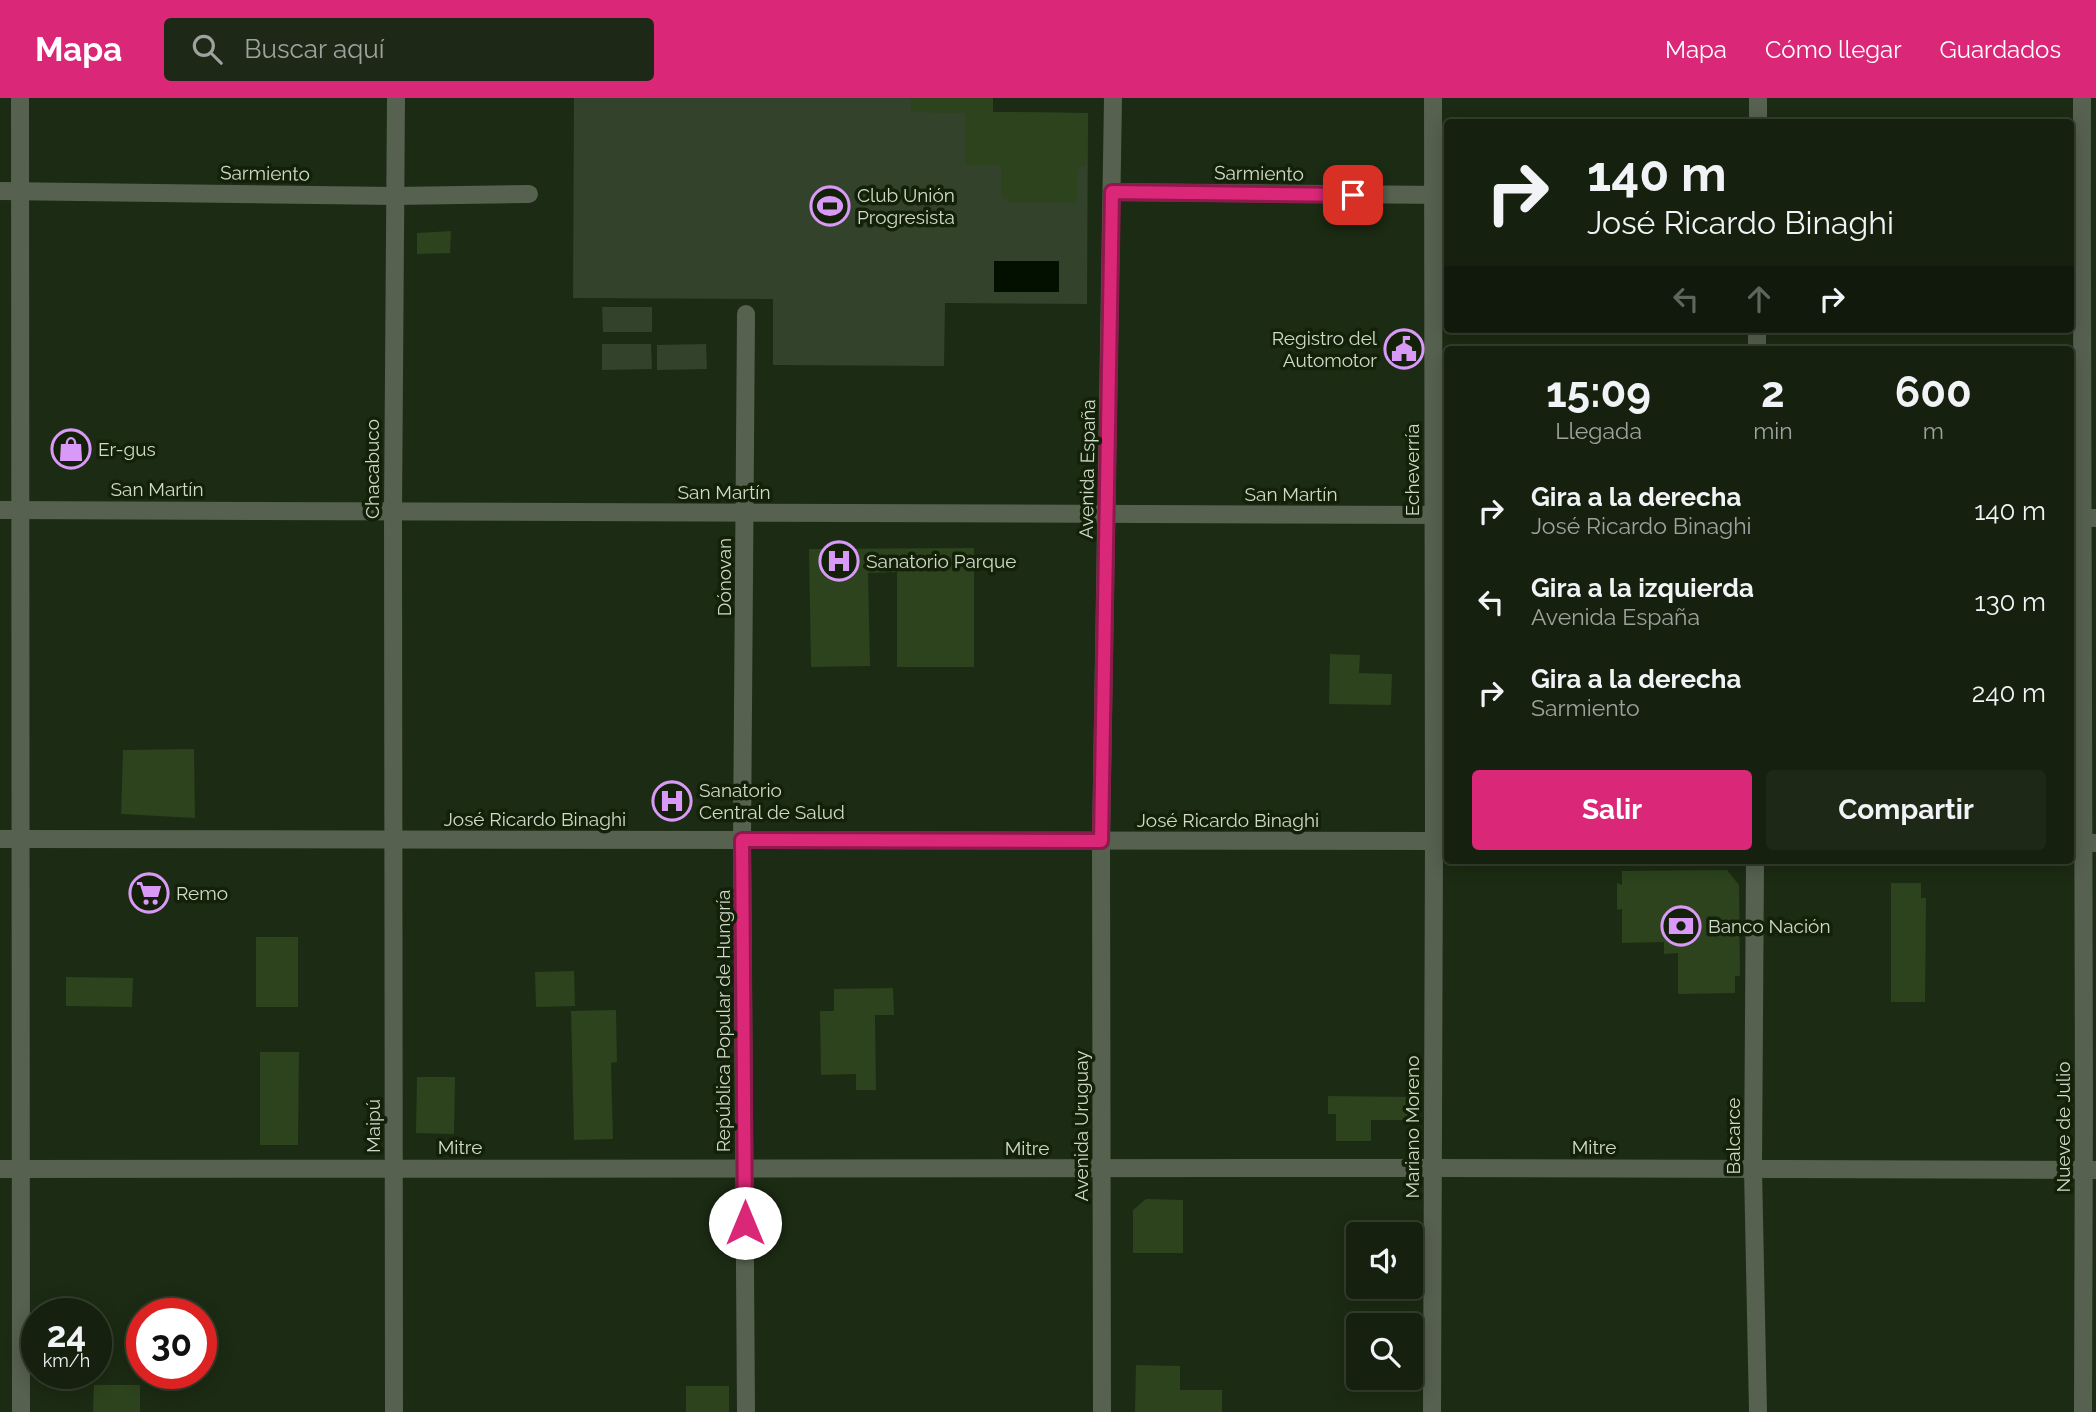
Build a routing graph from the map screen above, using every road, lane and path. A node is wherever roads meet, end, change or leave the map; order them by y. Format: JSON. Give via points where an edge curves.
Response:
{"nodes":[{"id":1,"x":20,"y":98,"type":"edge"},
{"id":2,"x":396,"y":98,"type":"edge"},
{"id":3,"x":1113,"y":98,"type":"edge"},
{"id":4,"x":1433,"y":98,"type":"edge"},
{"id":5,"x":1758,"y":98,"type":"edge"},
{"id":6,"x":2082,"y":98,"type":"edge"},
{"id":7,"x":1758,"y":119,"type":"edge"},
{"id":8,"x":0,"y":191,"type":"edge"},
{"id":9,"x":20,"y":192,"type":"junction"},
{"id":10,"x":1112,"y":192,"type":"junction"},
{"id":11,"x":2083,"y":192,"type":"edge"},
{"id":12,"x":529,"y":194,"type":"dead end"},
{"id":13,"x":1440,"y":195,"type":"edge"},
{"id":14,"x":395,"y":196,"type":"junction"},
{"id":15,"x":746,"y":314,"type":"dead end"},
{"id":16,"x":0,"y":510,"type":"edge"},
{"id":17,"x":20,"y":510,"type":"junction"},
{"id":18,"x":393,"y":511,"type":"junction"},
{"id":19,"x":745,"y":513,"type":"junction"},
{"id":20,"x":1108,"y":514,"type":"junction"},
{"id":21,"x":1440,"y":515,"type":"edge"},
{"id":22,"x":2082,"y":518,"type":"edge"},
{"id":23,"x":0,"y":839,"type":"edge"},
{"id":24,"x":21,"y":839,"type":"junction"},
{"id":25,"x":393,"y":840,"type":"junction"},
{"id":26,"x":742,"y":840,"type":"junction"},
{"id":27,"x":1101,"y":841,"type":"junction"},
{"id":28,"x":1441,"y":841,"type":"edge"},
{"id":29,"x":2083,"y":842,"type":"edge"},
{"id":30,"x":1755,"y":864,"type":"edge"},
{"id":31,"x":394,"y":1168,"type":"junction"},
{"id":32,"x":1433,"y":1168,"type":"junction"},
{"id":33,"x":0,"y":1169,"type":"edge"},
{"id":34,"x":21,"y":1169,"type":"junction"},
{"id":35,"x":744,"y":1169,"type":"junction"},
{"id":36,"x":1102,"y":1169,"type":"junction"},
{"id":37,"x":1754,"y":1169,"type":"junction"},
{"id":38,"x":2090,"y":1170,"type":"edge"},
{"id":39,"x":21,"y":1412,"type":"edge"},
{"id":40,"x":394,"y":1412,"type":"edge"},
{"id":41,"x":746,"y":1412,"type":"edge"},
{"id":42,"x":1102,"y":1412,"type":"edge"},
{"id":43,"x":1432,"y":1412,"type":"edge"},
{"id":44,"x":1758,"y":1412,"type":"edge"},
{"id":45,"x":2083,"y":1412,"type":"edge"}],
"edges":[{"from":1,"to":9,"type":"street"},
{"from":2,"to":14,"type":"street","name":"Chacabuco"},
{"from":3,"to":10,"type":"street","name":"Avenida España"},
{"from":4,"to":13,"type":"street","name":"Echeverría"},
{"from":5,"to":7,"type":"street"},
{"from":6,"to":11,"type":"street","name":"Nueve de Julio"},
{"from":8,"to":9,"type":"street","name":"Sarmiento"},
{"from":9,"to":14,"type":"street","name":"Sarmiento"},
{"from":9,"to":17,"type":"street"},
{"from":10,"to":13,"type":"street","name":"Sarmiento"},
{"from":10,"to":20,"type":"street","name":"Avenida España"},
{"from":11,"to":22,"type":"street","name":"Nueve de Julio"},
{"from":12,"to":14,"type":"street","name":"Sarmiento"},
{"from":13,"to":21,"type":"street","name":"Echeverría"},
{"from":14,"to":18,"type":"street","name":"Chacabuco"},
{"from":15,"to":19,"type":"street","name":"Dónovan"},
{"from":16,"to":17,"type":"street","name":"San Martín"},
{"from":17,"to":18,"type":"street","name":"San Martín"},
{"from":17,"to":24,"type":"street"},
{"from":18,"to":19,"type":"street","name":"San Martín"},
{"from":18,"to":25,"type":"street","name":"Chacabuco"},
{"from":19,"to":20,"type":"street","name":"San Martín"},
{"from":19,"to":26,"type":"street","name":"Dónovan"},
{"from":20,"to":21,"type":"street","name":"San Martín"},
{"from":20,"to":27,"type":"street","name":"Avenida España"},
{"from":21,"to":28,"type":"street","name":"Echeverría"},
{"from":22,"to":29,"type":"street","name":"Nueve de Julio"},
{"from":23,"to":24,"type":"street","name":"José Ricardo Binaghi"},
{"from":24,"to":25,"type":"street","name":"José Ricardo Binaghi"},
{"from":24,"to":34,"type":"street"},
{"from":25,"to":26,"type":"street","name":"José Ricardo Binaghi"},
{"from":25,"to":31,"type":"street","name":"Maipú"},
{"from":26,"to":27,"type":"street","name":"José Ricardo Binaghi"},
{"from":26,"to":35,"type":"street","name":"República Popular de Hungría"},
{"from":27,"to":28,"type":"street","name":"José Ricardo Binaghi"},
{"from":27,"to":36,"type":"street","name":"Avenida Uruguay"},
{"from":28,"to":32,"type":"street","name":"Mariano Moreno"},
{"from":29,"to":38,"type":"street","name":"Nueve de Julio"},
{"from":30,"to":37,"type":"street","name":"Balcarce"},
{"from":31,"to":34,"type":"street","name":"Mitre"},
{"from":31,"to":35,"type":"street","name":"Mitre"},
{"from":31,"to":40,"type":"street","name":"Maipú"},
{"from":32,"to":36,"type":"street","name":"Mitre"},
{"from":32,"to":37,"type":"street","name":"Mitre"},
{"from":32,"to":43,"type":"street","name":"Mariano Moreno"},
{"from":33,"to":34,"type":"street","name":"Mitre"},
{"from":34,"to":39,"type":"street"},
{"from":35,"to":36,"type":"street","name":"Mitre"},
{"from":35,"to":41,"type":"street","name":"República Popular de Hungría"},
{"from":36,"to":42,"type":"street","name":"Avenida Uruguay"},
{"from":37,"to":38,"type":"street","name":"Mitre"},
{"from":37,"to":44,"type":"street","name":"Balcarce"},
{"from":38,"to":45,"type":"street","name":"Nueve de Julio"}]}
